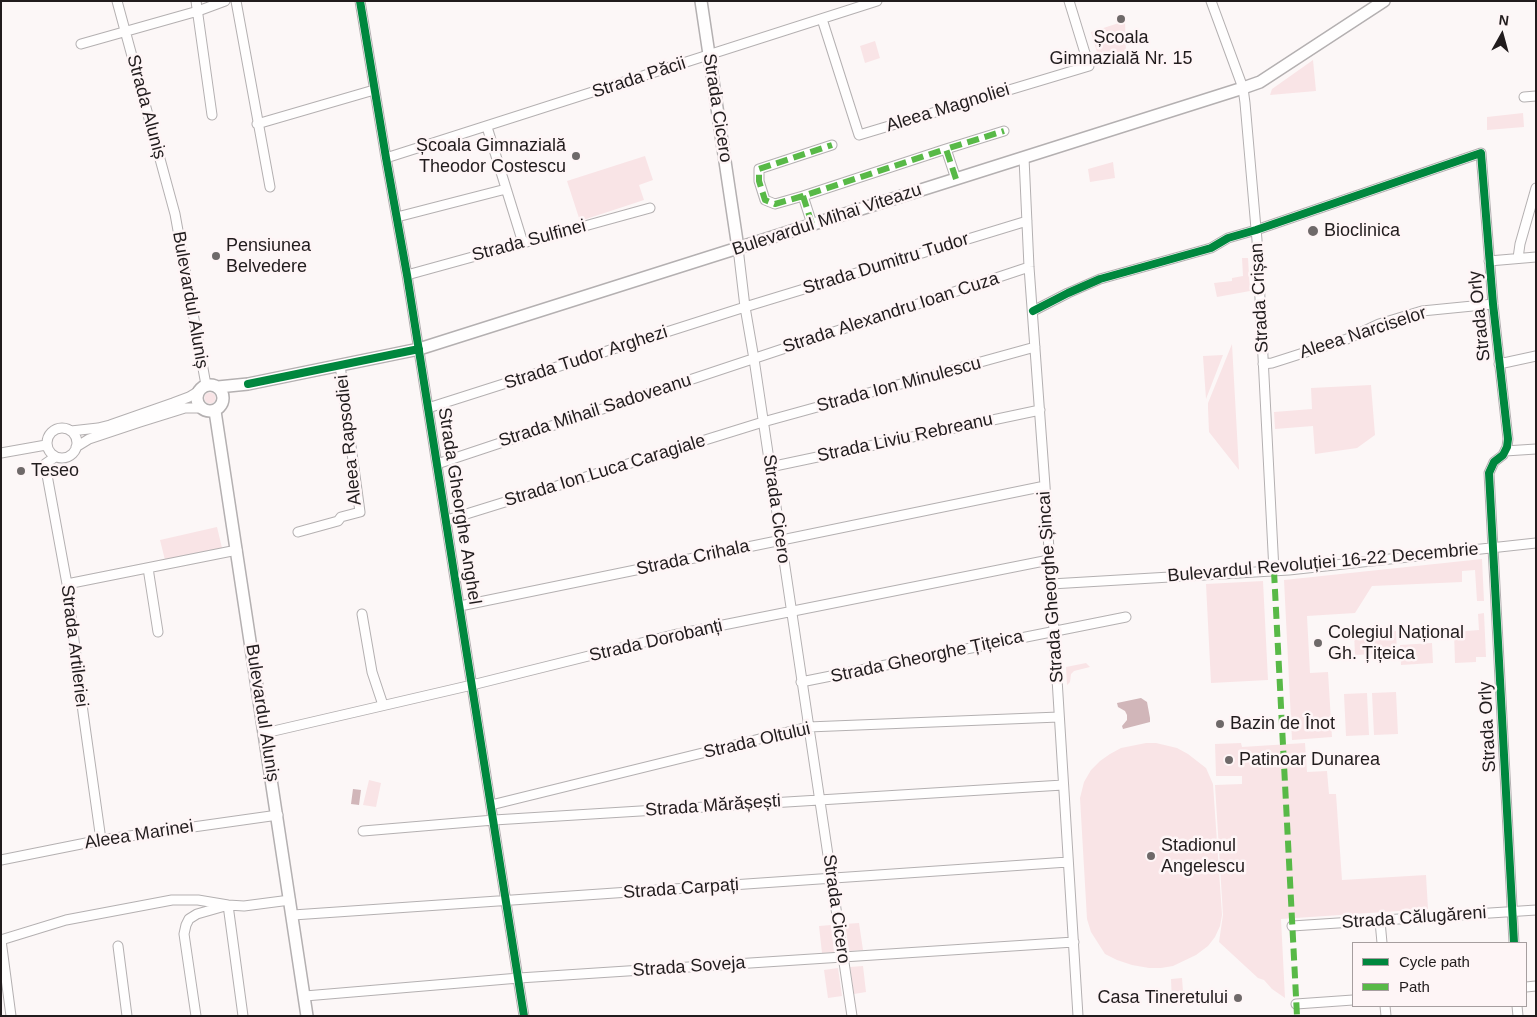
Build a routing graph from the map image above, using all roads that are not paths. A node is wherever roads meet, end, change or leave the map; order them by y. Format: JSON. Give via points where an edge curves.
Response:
{"nodes":[{"id":1,"x":117,"y":1,"type":"edge"},
{"id":2,"x":196,"y":1,"type":"edge"},
{"id":3,"x":225,"y":1,"type":"edge"},
{"id":4,"x":236,"y":1,"type":"edge"},
{"id":5,"x":360,"y":1,"type":"edge"},
{"id":6,"x":701,"y":1,"type":"edge"},
{"id":7,"x":877,"y":1,"type":"edge"},
{"id":8,"x":1069,"y":1,"type":"edge"},
{"id":9,"x":1211,"y":1,"type":"edge"},
{"id":10,"x":1384,"y":1,"type":"edge"},
{"id":11,"x":861,"y":4,"type":"edge"},
{"id":12,"x":198,"y":11,"type":"junction"},
{"id":13,"x":822,"y":19,"type":"junction"},
{"id":14,"x":125,"y":31,"type":"junction"},
{"id":15,"x":81,"y":44,"type":"dead end"},
{"id":16,"x":709,"y":55,"type":"junction"},
{"id":17,"x":1243,"y":88,"type":"junction"},
{"id":18,"x":374,"y":90,"type":"junction"},
{"id":19,"x":1536,"y":96,"type":"edge"},
{"id":20,"x":1524,"y":97,"type":"dead end"},
{"id":21,"x":212,"y":115,"type":"dead end"},
{"id":22,"x":258,"y":124,"type":"junction"},
{"id":23,"x":487,"y":127,"type":"junction"},
{"id":24,"x":1004,"y":130,"type":"dead end"},
{"id":25,"x":832,"y":145,"type":"dead end"},
{"id":26,"x":946,"y":149,"type":"junction"},
{"id":27,"x":386,"y":158,"type":"junction"},
{"id":28,"x":1024,"y":158,"type":"junction"},
{"id":29,"x":956,"y":180,"type":"junction"},
{"id":30,"x":270,"y":187,"type":"dead end"},
{"id":31,"x":1536,"y":188,"type":"edge"},
{"id":32,"x":506,"y":189,"type":"junction"},
{"id":33,"x":803,"y":196,"type":"junction"},
{"id":34,"x":650,"y":208,"type":"dead end"},
{"id":35,"x":174,"y":214,"type":"joint"},
{"id":36,"x":397,"y":217,"type":"junction"},
{"id":37,"x":1026,"y":221,"type":"junction"},
{"id":38,"x":812,"y":224,"type":"junction"},
{"id":39,"x":1256,"y":230,"type":"junction"},
{"id":40,"x":523,"y":243,"type":"junction"},
{"id":41,"x":738,"y":248,"type":"junction"},
{"id":42,"x":1536,"y":257,"type":"edge"},
{"id":43,"x":1518,"y":258,"type":"junction"},
{"id":44,"x":1489,"y":261,"type":"junction"},
{"id":45,"x":1029,"y":267,"type":"junction"},
{"id":46,"x":407,"y":274,"type":"junction"},
{"id":47,"x":1493,"y":304,"type":"junction"},
{"id":48,"x":745,"y":307,"type":"junction"},
{"id":49,"x":1033,"y":311,"type":"junction"},
{"id":50,"x":1035,"y":347,"type":"junction"},
{"id":51,"x":419,"y":349,"type":"junction"},
{"id":52,"x":1536,"y":356,"type":"edge"},
{"id":53,"x":754,"y":358,"type":"junction"},
{"id":54,"x":1263,"y":364,"type":"junction"},
{"id":55,"x":1500,"y":364,"type":"junction"},
{"id":56,"x":340,"y":366,"type":"junction"},
{"id":57,"x":248,"y":384,"type":"junction"},
{"id":58,"x":218,"y":387,"type":"junction"},
{"id":59,"x":202,"y":388,"type":"junction"},
{"id":60,"x":219,"y":407,"type":"junction"},
{"id":61,"x":201,"y":408,"type":"junction"},
{"id":62,"x":428,"y":408,"type":"junction"},
{"id":63,"x":1040,"y":410,"type":"junction"},
{"id":64,"x":763,"y":422,"type":"junction"},
{"id":65,"x":72,"y":431,"type":"junction"},
{"id":66,"x":46,"y":445,"type":"junction"},
{"id":67,"x":76,"y":447,"type":"junction"},
{"id":68,"x":1536,"y":449,"type":"edge"},
{"id":69,"x":1505,"y":452,"type":"junction"},
{"id":70,"x":1,"y":453,"type":"edge"},
{"id":71,"x":54,"y":457,"type":"junction"},
{"id":72,"x":437,"y":464,"type":"junction"},
{"id":73,"x":770,"y":467,"type":"junction"},
{"id":74,"x":1045,"y":486,"type":"junction"},
{"id":75,"x":447,"y":520,"type":"junction"},
{"id":76,"x":298,"y":532,"type":"dead end"},
{"id":77,"x":780,"y":540,"type":"junction"},
{"id":78,"x":1536,"y":542,"type":"edge"},
{"id":79,"x":1494,"y":547,"type":"junction"},
{"id":80,"x":237,"y":550,"type":"junction"},
{"id":81,"x":1050,"y":560,"type":"junction"},
{"id":82,"x":148,"y":568,"type":"junction"},
{"id":83,"x":1274,"y":571,"type":"junction"},
{"id":84,"x":67,"y":584,"type":"junction"},
{"id":85,"x":1051,"y":584,"type":"junction"},
{"id":86,"x":460,"y":606,"type":"junction"},
{"id":87,"x":791,"y":612,"type":"junction"},
{"id":88,"x":362,"y":614,"type":"dead end"},
{"id":89,"x":1126,"y":617,"type":"dead end"},
{"id":90,"x":1053,"y":631,"type":"junction"},
{"id":91,"x":158,"y":632,"type":"dead end"},
{"id":92,"x":801,"y":682,"type":"junction"},
{"id":93,"x":472,"y":685,"type":"junction"},
{"id":94,"x":383,"y":706,"type":"junction"},
{"id":95,"x":1059,"y":717,"type":"junction"},
{"id":96,"x":808,"y":727,"type":"junction"},
{"id":97,"x":265,"y":733,"type":"junction"},
{"id":98,"x":1063,"y":785,"type":"junction"},
{"id":99,"x":819,"y":800,"type":"junction"},
{"id":100,"x":491,"y":805,"type":"junction"},
{"id":101,"x":278,"y":815,"type":"junction"},
{"id":102,"x":494,"y":820,"type":"junction"},
{"id":103,"x":363,"y":831,"type":"dead end"},
{"id":104,"x":101,"y":840,"type":"junction"},
{"id":105,"x":1,"y":860,"type":"edge"},
{"id":106,"x":1068,"y":862,"type":"junction"},
{"id":107,"x":831,"y":879,"type":"junction"},
{"id":108,"x":290,"y":900,"type":"junction"},
{"id":109,"x":506,"y":900,"type":"junction"},
{"id":110,"x":228,"y":906,"type":"junction"},
{"id":111,"x":1536,"y":910,"type":"edge"},
{"id":112,"x":1512,"y":912,"type":"junction"},
{"id":113,"x":293,"y":915,"type":"junction"},
{"id":114,"x":1380,"y":921,"type":"junction"},
{"id":115,"x":1292,"y":926,"type":"dead end"},
{"id":116,"x":1,"y":940,"type":"edge"},
{"id":117,"x":1074,"y":942,"type":"junction"},
{"id":118,"x":1382,"y":942,"type":"edge"},
{"id":119,"x":1514,"y":942,"type":"edge"},
{"id":120,"x":118,"y":946,"type":"dead end"},
{"id":121,"x":843,"y":957,"type":"junction"},
{"id":122,"x":519,"y":978,"type":"junction"},
{"id":123,"x":304,"y":996,"type":"junction"},
{"id":124,"x":1352,"y":1000,"type":"edge"},
{"id":125,"x":1296,"y":1004,"type":"dead end"},
{"id":126,"x":11,"y":1016,"type":"edge"},
{"id":127,"x":127,"y":1016,"type":"edge"},
{"id":128,"x":196,"y":1016,"type":"edge"},
{"id":129,"x":243,"y":1016,"type":"edge"},
{"id":130,"x":307,"y":1016,"type":"edge"},
{"id":131,"x":524,"y":1016,"type":"edge"},
{"id":132,"x":852,"y":1016,"type":"edge"},
{"id":133,"x":1078,"y":1016,"type":"edge"}],
"edges":[{"from":1,"to":14,"type":"street","name":"Strada Aluniș"},
{"from":2,"to":12,"type":"street"},
{"from":3,"to":12,"type":"street"},
{"from":4,"to":22,"type":"street"},
{"from":5,"to":18,"type":"street","name":"Strada Gheorghe Anghel"},
{"from":6,"to":16,"type":"main road","name":"Strada Cicero"},
{"from":7,"to":11,"type":"street","name":"Strada Păcii"},
{"from":8,"to":13,"type":"street","name":"Aleea Magnoliei","via":[[1089,66],[859,135]]},
{"from":9,"to":17,"type":"street","name":"Strada Crișan"},
{"from":10,"to":17,"type":"main road","name":"Bulevardul Mihai Viteazu","via":[[1260,82]]},
{"from":11,"to":13,"type":"street","name":"Strada Păcii"},
{"from":12,"to":14,"type":"street"},
{"from":12,"to":21,"type":"street"},
{"from":13,"to":16,"type":"street","name":"Strada Păcii"},
{"from":14,"to":15,"type":"street"},
{"from":14,"to":35,"type":"street","name":"Strada Aluniș"},
{"from":16,"to":23,"type":"street","name":"Strada Păcii"},
{"from":16,"to":41,"type":"main road","name":"Strada Cicero"},
{"from":17,"to":28,"type":"main road","name":"Bulevardul Mihai Viteazu"},
{"from":17,"to":39,"type":"street","name":"Strada Crișan"},
{"from":18,"to":22,"type":"street"},
{"from":18,"to":27,"type":"street","name":"Strada Gheorghe Anghel"},
{"from":19,"to":20,"type":"street"},
{"from":22,"to":30,"type":"street"},
{"from":23,"to":27,"type":"street","name":"Strada Păcii"},
{"from":23,"to":32,"type":"street"},
{"from":24,"to":26,"type":"street"},
{"from":25,"to":33,"type":"street","via":[[759,169],[759,181],[766,200],[775,204]]},
{"from":26,"to":29,"type":"street"},
{"from":26,"to":33,"type":"street"},
{"from":27,"to":36,"type":"street","name":"Strada Gheorghe Anghel"},
{"from":28,"to":29,"type":"main road","name":"Bulevardul Mihai Viteazu"},
{"from":28,"to":37,"type":"street","name":"Strada Gheorghe Șincai"},
{"from":29,"to":38,"type":"main road","name":"Bulevardul Mihai Viteazu"},
{"from":31,"to":43,"type":"street"},
{"from":32,"to":36,"type":"street"},
{"from":32,"to":40,"type":"street"},
{"from":33,"to":38,"type":"street"},
{"from":34,"to":40,"type":"street","name":"Strada Sulfinei"},
{"from":35,"to":59,"type":"street","name":"Bulevardul Aluniș"},
{"from":36,"to":46,"type":"street","name":"Strada Gheorghe Anghel"},
{"from":37,"to":45,"type":"street","name":"Strada Gheorghe Șincai"},
{"from":37,"to":48,"type":"street","name":"Strada Dumitru Tudor"},
{"from":38,"to":41,"type":"main road","name":"Bulevardul Mihai Viteazu"},
{"from":39,"to":44,"type":"street","name":"Strada Orly","via":[[1481,154]]},
{"from":39,"to":49,"type":"street","name":"Strada Orly","via":[[1228,238],[1211,248],[1090,283]]},
{"from":39,"to":54,"type":"street","name":"Strada Crișan"},
{"from":40,"to":46,"type":"street","name":"Strada Sulfinei"},
{"from":41,"to":48,"type":"street","name":"Strada Cicero"},
{"from":41,"to":51,"type":"main road","name":"Bulevardul Mihai Viteazu"},
{"from":42,"to":43,"type":"street"},
{"from":43,"to":44,"type":"street"},
{"from":44,"to":47,"type":"street","name":"Strada Orly"},
{"from":45,"to":49,"type":"street","name":"Strada Gheorghe Șincai"},
{"from":45,"to":53,"type":"street","name":"Strada Alexandru Ioan Cuza"},
{"from":46,"to":51,"type":"street","name":"Strada Gheorghe Anghel"},
{"from":47,"to":54,"type":"street","name":"Aleea Narciselor","via":[[1422,311],[1379,324],[1347,339]]},
{"from":47,"to":55,"type":"street","name":"Strada Orly"},
{"from":48,"to":53,"type":"street","name":"Strada Cicero"},
{"from":48,"to":62,"type":"street","name":"Strada Tudor Arghezi"},
{"from":49,"to":50,"type":"street","name":"Strada Gheorghe Șincai"},
{"from":50,"to":63,"type":"street","name":"Strada Gheorghe Șincai"},
{"from":50,"to":64,"type":"street","name":"Strada Ion Minulescu"},
{"from":51,"to":56,"type":"main road","name":"Bulevardul Mihai Viteazu"},
{"from":51,"to":62,"type":"street","name":"Strada Gheorghe Anghel"},
{"from":52,"to":55,"type":"street"},
{"from":53,"to":64,"type":"street","name":"Strada Cicero"},
{"from":53,"to":72,"type":"street","name":"Strada Mihail Sadoveanu"},
{"from":54,"to":83,"type":"street","name":"Strada Crișan"},
{"from":55,"to":69,"type":"street","name":"Strada Orly","via":[[1508,438]]},
{"from":56,"to":57,"type":"main road","name":"Bulevardul Mihai Viteazu"},
{"from":56,"to":76,"type":"street","name":"Aleea Rapsodiei","via":[[360,512]]},
{"from":57,"to":58,"type":"main road","name":"Bulevardul Mihai Viteazu"},
{"from":57,"to":60,"type":"main road","name":"Bulevardul Mihai Viteazu"},
{"from":58,"to":59,"type":"main road","name":"Bulevardul Mihai Viteazu"},
{"from":58,"to":60,"type":"main road","via":[[223,394]]},
{"from":59,"to":61,"type":"main road","via":[[197,402]]},
{"from":59,"to":65,"type":"street","via":[[189,397],[110,425]]},
{"from":60,"to":61,"type":"main road","via":[[208,412]]},
{"from":60,"to":80,"type":"main road","name":"Bulevardul Aluniș"},
{"from":61,"to":67,"type":"street","via":[[185,408],[140,422],[89,439]]},
{"from":62,"to":72,"type":"street","name":"Strada Gheorghe Anghel"},
{"from":63,"to":73,"type":"street","name":"Strada Liviu Rebreanu"},
{"from":63,"to":74,"type":"street","name":"Strada Gheorghe Șincai"},
{"from":64,"to":73,"type":"street","name":"Strada Cicero"},
{"from":64,"to":75,"type":"street","name":"Strada Ion Luca Caragiale"},
{"from":65,"to":66,"type":"street","via":[[62,428],[52,431]]},
{"from":65,"to":67,"type":"street"},
{"from":66,"to":70,"type":"street"},
{"from":66,"to":71,"type":"street"},
{"from":67,"to":71,"type":"street","via":[[68,457]]},
{"from":68,"to":69,"type":"street"},
{"from":69,"to":79,"type":"street","name":"Strada Orly","via":[[1494,462],[1489,473]]},
{"from":71,"to":84,"type":"street","name":"Strada Artileriei","via":[[45,464]]},
{"from":72,"to":75,"type":"street","name":"Strada Gheorghe Anghel"},
{"from":73,"to":77,"type":"street","name":"Strada Cicero"},
{"from":74,"to":77,"type":"street","name":"Strada Crihala"},
{"from":74,"to":81,"type":"street","name":"Strada Gheorghe Șincai"},
{"from":75,"to":86,"type":"street","name":"Strada Gheorghe Anghel"},
{"from":77,"to":86,"type":"street","name":"Strada Crihala"},
{"from":77,"to":87,"type":"street","name":"Strada Cicero"},
{"from":78,"to":79,"type":"street","name":"Bulevardul Revoluției 16-22 Decembrie"},
{"from":79,"to":83,"type":"street","name":"Bulevardul Revoluției 16-22 Decembrie"},
{"from":79,"to":112,"type":"street","name":"Strada Orly"},
{"from":80,"to":82,"type":"street"},
{"from":80,"to":97,"type":"main road","name":"Bulevardul Aluniș"},
{"from":81,"to":85,"type":"street","name":"Strada Gheorghe Șincai"},
{"from":81,"to":87,"type":"street","name":"Strada Dorobanți"},
{"from":82,"to":84,"type":"street"},
{"from":82,"to":91,"type":"street"},
{"from":83,"to":85,"type":"street","name":"Bulevardul Revoluției 16-22 Decembrie"},
{"from":84,"to":104,"type":"street","name":"Strada Artileriei"},
{"from":85,"to":90,"type":"street","name":"Strada Gheorghe Șincai"},
{"from":86,"to":93,"type":"street","name":"Strada Gheorghe Anghel"},
{"from":87,"to":92,"type":"street","name":"Strada Cicero"},
{"from":87,"to":93,"type":"street","name":"Strada Dorobanți","via":[[673,635]]},
{"from":88,"to":94,"type":"street","via":[[372,672]]},
{"from":89,"to":90,"type":"street","name":"Strada Gheorghe Țițeica"},
{"from":90,"to":92,"type":"street","name":"Strada Gheorghe Țițeica"},
{"from":90,"to":95,"type":"street","name":"Strada Gheorghe Șincai"},
{"from":92,"to":96,"type":"street","name":"Strada Cicero"},
{"from":93,"to":94,"type":"street","name":"Strada Dorobanți"},
{"from":93,"to":100,"type":"street","name":"Strada Gheorghe Anghel"},
{"from":94,"to":97,"type":"street","name":"Strada Dorobanți"},
{"from":95,"to":96,"type":"street","name":"Strada Oltului"},
{"from":95,"to":98,"type":"street","name":"Strada Gheorghe Șincai"},
{"from":96,"to":99,"type":"street","name":"Strada Cicero"},
{"from":96,"to":100,"type":"street","name":"Strada Oltului"},
{"from":97,"to":101,"type":"main road","name":"Bulevardul Aluniș"},
{"from":98,"to":99,"type":"street","name":"Strada Mărășești"},
{"from":98,"to":106,"type":"street","name":"Strada Gheorghe Șincai"},
{"from":99,"to":102,"type":"street","name":"Strada Mărășești"},
{"from":99,"to":107,"type":"street","name":"Strada Cicero"},
{"from":100,"to":102,"type":"street","name":"Strada Gheorghe Anghel"},
{"from":101,"to":104,"type":"street","name":"Aleea Marinei"},
{"from":101,"to":108,"type":"main road","name":"Bulevardul Aluniș"},
{"from":102,"to":103,"type":"street","name":"Strada Mărășești"},
{"from":102,"to":109,"type":"street","name":"Strada Gheorghe Anghel"},
{"from":104,"to":105,"type":"street","name":"Aleea Marinei"},
{"from":106,"to":107,"type":"street","name":"Strada Carpați"},
{"from":106,"to":117,"type":"street","name":"Strada Gheorghe Șincai"},
{"from":107,"to":109,"type":"street","name":"Strada Carpați"},
{"from":107,"to":121,"type":"street","name":"Strada Cicero"},
{"from":108,"to":110,"type":"street"},
{"from":108,"to":113,"type":"main road","name":"Bulevardul Aluniș"},
{"from":109,"to":113,"type":"street","name":"Strada Carpați"},
{"from":109,"to":122,"type":"street","name":"Strada Gheorghe Anghel"},
{"from":110,"to":116,"type":"street","via":[[198,900],[172,900],[66,920]]},
{"from":110,"to":128,"type":"street","via":[[197,914],[186,925],[184,934]]},
{"from":110,"to":129,"type":"street"},
{"from":111,"to":112,"type":"street","name":"Strada Călugăreni"},
{"from":112,"to":114,"type":"street","name":"Strada Călugăreni"},
{"from":112,"to":119,"type":"street","name":"Strada Orly"},
{"from":113,"to":123,"type":"main road","name":"Bulevardul Aluniș"},
{"from":114,"to":115,"type":"street","name":"Strada Călugăreni"},
{"from":114,"to":118,"type":"street"},
{"from":116,"to":126,"type":"street"},
{"from":117,"to":121,"type":"street","name":"Strada Soveja"},
{"from":117,"to":133,"type":"street","name":"Strada Gheorghe Șincai"},
{"from":120,"to":127,"type":"street"},
{"from":121,"to":122,"type":"street","name":"Strada Soveja"},
{"from":121,"to":132,"type":"street","name":"Strada Cicero"},
{"from":122,"to":123,"type":"street","name":"Strada Soveja"},
{"from":122,"to":131,"type":"street","name":"Strada Gheorghe Anghel"},
{"from":123,"to":130,"type":"main road","name":"Bulevardul Aluniș"},
{"from":124,"to":125,"type":"street"}]}
